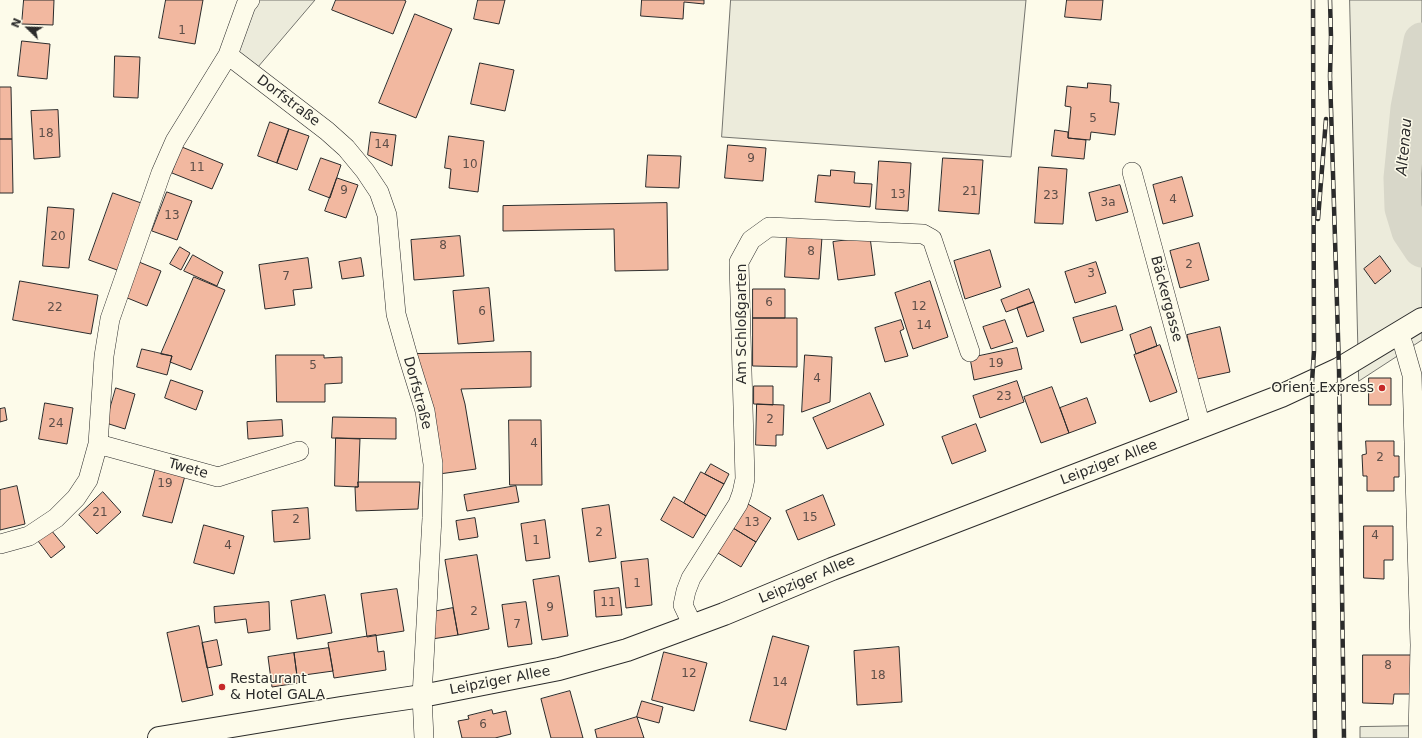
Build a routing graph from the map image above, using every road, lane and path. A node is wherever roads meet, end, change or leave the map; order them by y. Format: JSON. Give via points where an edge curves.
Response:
{"nodes":[{"id":1,"x":246,"y":2,"type":"edge"},
{"id":2,"x":228,"y":55,"type":"junction"},
{"id":3,"x":1132,"y":172,"type":"dead end"},
{"id":4,"x":1422,"y":318,"type":"edge"},
{"id":5,"x":1398,"y":334,"type":"junction"},
{"id":6,"x":970,"y":352,"type":"dead end"},
{"id":7,"x":1202,"y":427,"type":"junction"},
{"id":8,"x":98,"y":444,"type":"junction"},
{"id":9,"x":299,"y":451,"type":"dead end"},
{"id":10,"x":0,"y":544,"type":"edge"},
{"id":11,"x":693,"y":626,"type":"junction"},
{"id":12,"x":1421,"y":645,"type":"edge"},
{"id":13,"x":422,"y":696,"type":"junction"},
{"id":14,"x":159,"y":738,"type":"edge"},
{"id":15,"x":424,"y":738,"type":"edge"},
{"id":16,"x":1418,"y":738,"type":"edge"}],
"edges":[{"from":1,"to":2,"type":"street"},
{"from":2,"to":8,"type":"street","via":[[175,141],[161,173],[110,319],[104,356]]},
{"from":2,"to":13,"type":"street","name":"Dorfstraße","via":[[346,148],[378,192],[387,215],[396,314],[425,412],[433,464]]},
{"from":3,"to":7,"type":"street","name":"Bäckergasse"},
{"from":4,"to":5,"type":"main road","name":"Leipziger Allee"},
{"from":5,"to":7,"type":"main road","name":"Leipziger Allee","via":[[1327,375]]},
{"from":5,"to":12,"type":"street","via":[[1412,375]]},
{"from":6,"to":11,"type":"street","name":"Am Schloßgarten","via":[[932,239],[924,234],[769,227],[750,240],[739,262],[745,479],[738,504],[691,578],[686,591],[683,605]]},
{"from":7,"to":11,"type":"main road","name":"Leipziger Allee","via":[[832,568]]},
{"from":8,"to":9,"type":"street","name":"Twete","via":[[218,477]]},
{"from":8,"to":10,"type":"street","via":[[88,480],[76,498],[56,518],[28,536]]},
{"from":11,"to":13,"type":"main road","name":"Leipziger Allee","via":[[627,650],[559,669]]},
{"from":12,"to":16,"type":"street"},
{"from":13,"to":14,"type":"main road","name":"Leipziger Allee"},
{"from":13,"to":15,"type":"street","name":"Dorfstraße"}]}
